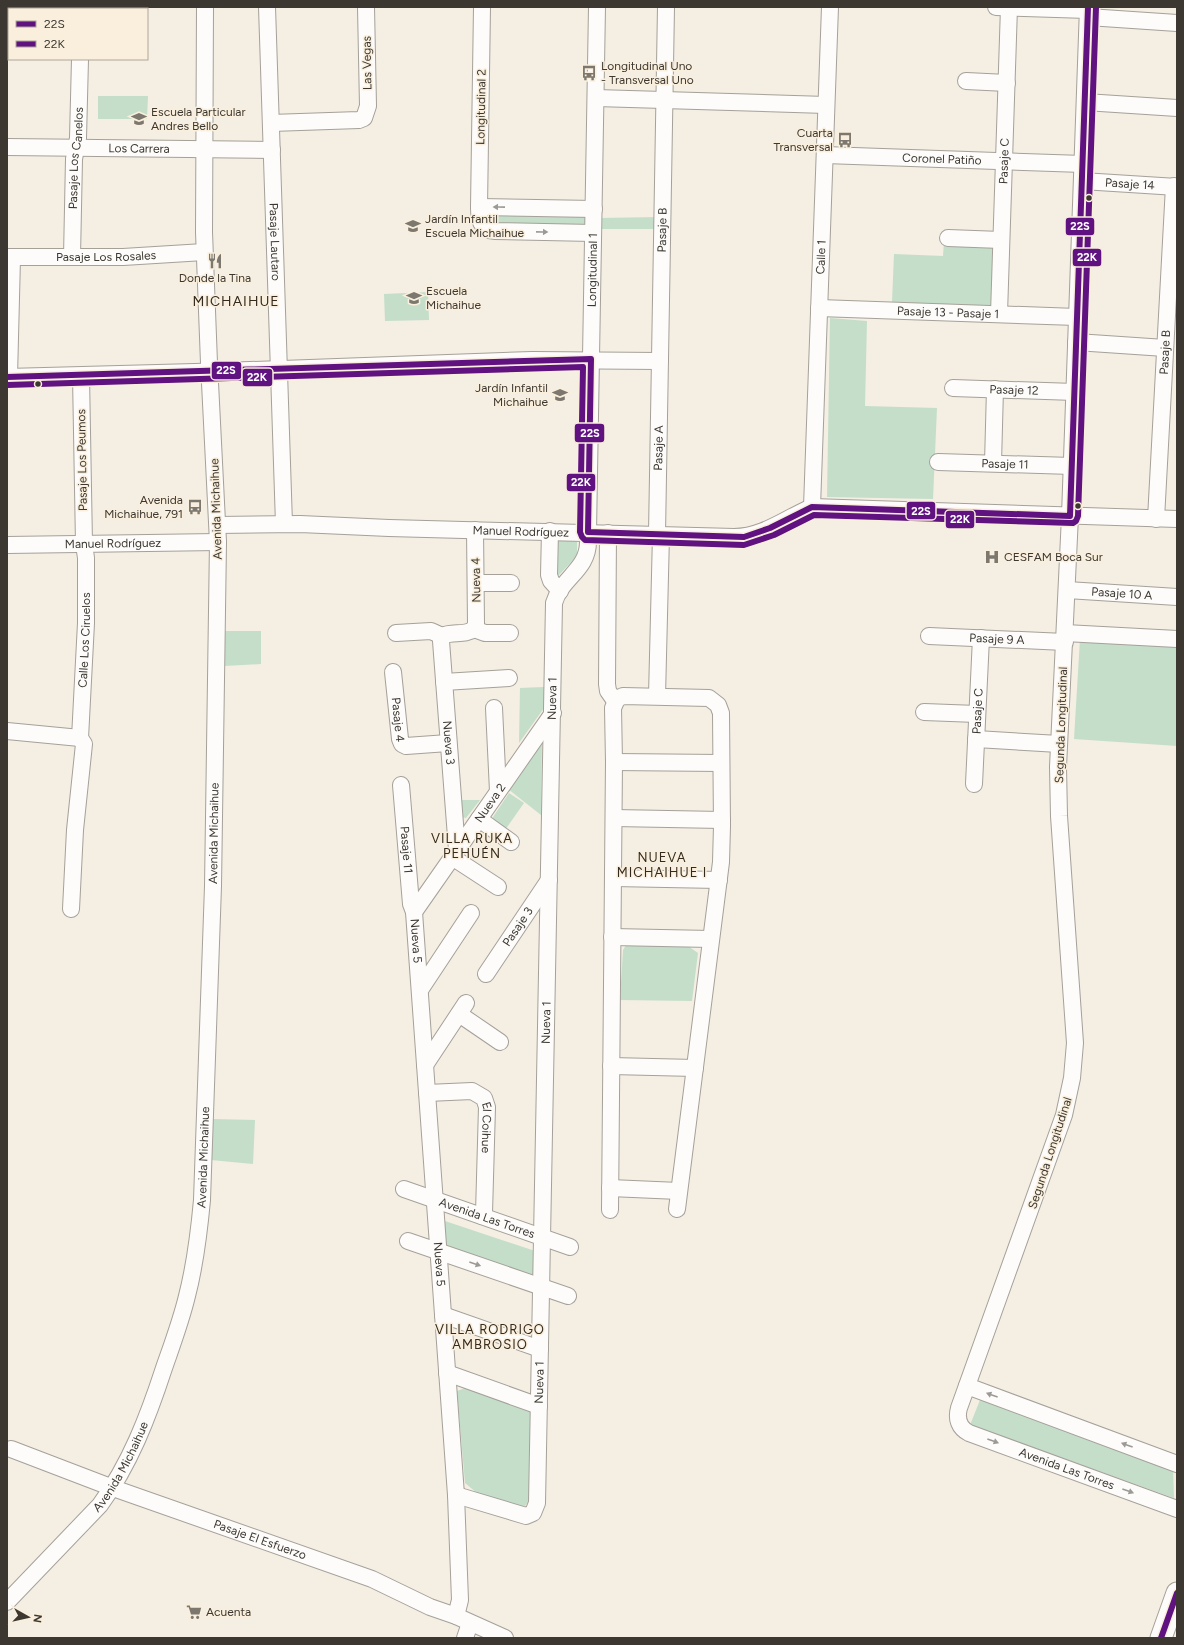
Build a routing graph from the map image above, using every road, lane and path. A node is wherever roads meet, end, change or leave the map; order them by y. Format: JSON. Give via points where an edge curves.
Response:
{"nodes":[{"id":1,"x":205,"y":7,"type":"edge"},
{"id":2,"x":267,"y":7,"type":"edge"},
{"id":3,"x":366,"y":7,"type":"edge"},
{"id":4,"x":482,"y":7,"type":"edge"},
{"id":5,"x":597,"y":7,"type":"edge"},
{"id":6,"x":666,"y":7,"type":"edge"},
{"id":7,"x":830,"y":7,"type":"edge"},
{"id":8,"x":996,"y":7,"type":"edge"},
{"id":9,"x":1010,"y":7,"type":"edge"},
{"id":10,"x":1088,"y":11,"type":"edge"},
{"id":11,"x":1177,"y":23,"type":"edge"},
{"id":12,"x":80,"y":60,"type":"edge"},
{"id":13,"x":966,"y":81,"type":"dead end"},
{"id":14,"x":1007,"y":83,"type":"junction"},
{"id":15,"x":596,"y":98,"type":"junction"},
{"id":16,"x":665,"y":100,"type":"junction"},
{"id":17,"x":1085,"y":102,"type":"junction"},
{"id":18,"x":826,"y":105,"type":"junction"},
{"id":19,"x":1177,"y":108,"type":"edge"},
{"id":20,"x":271,"y":123,"type":"junction"},
{"id":21,"x":7,"y":147,"type":"edge"},
{"id":22,"x":76,"y":149,"type":"junction"},
{"id":23,"x":204,"y":150,"type":"junction"},
{"id":24,"x":272,"y":150,"type":"junction"},
{"id":25,"x":825,"y":155,"type":"junction"},
{"id":26,"x":1004,"y":161,"type":"junction"},
{"id":27,"x":1083,"y":164,"type":"junction"},
{"id":28,"x":1082,"y":181,"type":"junction"},
{"id":29,"x":1176,"y":186,"type":"edge"},
{"id":30,"x":479,"y":207,"type":"junction"},
{"id":31,"x":594,"y":209,"type":"junction"},
{"id":32,"x":593,"y":233,"type":"junction"},
{"id":33,"x":948,"y":238,"type":"dead end"},
{"id":34,"x":1001,"y":240,"type":"junction"},
{"id":35,"x":204,"y":252,"type":"junction"},
{"id":36,"x":10,"y":257,"type":"edge"},
{"id":37,"x":72,"y":257,"type":"junction"},
{"id":38,"x":819,"y":308,"type":"junction"},
{"id":39,"x":999,"y":314,"type":"junction"},
{"id":40,"x":1077,"y":317,"type":"junction"},
{"id":41,"x":1172,"y":328,"type":"edge"},
{"id":42,"x":1076,"y":342,"type":"junction"},
{"id":43,"x":1165,"y":348,"type":"junction"},
{"id":44,"x":591,"y":359,"type":"junction"},
{"id":45,"x":660,"y":361,"type":"junction"},
{"id":46,"x":279,"y":369,"type":"junction"},
{"id":47,"x":210,"y":372,"type":"junction"},
{"id":48,"x":81,"y":376,"type":"junction"},
{"id":49,"x":8,"y":377,"type":"edge"},
{"id":50,"x":953,"y":388,"type":"dead end"},
{"id":51,"x":995,"y":389,"type":"junction"},
{"id":52,"x":1075,"y":392,"type":"junction"},
{"id":53,"x":938,"y":462,"type":"dead end"},
{"id":54,"x":993,"y":463,"type":"junction"},
{"id":55,"x":1072,"y":466,"type":"junction"},
{"id":56,"x":812,"y":507,"type":"junction"},
{"id":57,"x":1070,"y":516,"type":"junction"},
{"id":58,"x":1156,"y":518,"type":"junction"},
{"id":59,"x":1177,"y":519,"type":"edge"},
{"id":60,"x":284,"y":524,"type":"junction"},
{"id":61,"x":218,"y":526,"type":"junction"},
{"id":62,"x":475,"y":530,"type":"junction"},
{"id":63,"x":550,"y":531,"type":"junction"},
{"id":64,"x":608,"y":533,"type":"junction"},
{"id":65,"x":659,"y":535,"type":"junction"},
{"id":66,"x":588,"y":537,"type":"junction"},
{"id":67,"x":218,"y":542,"type":"junction"},
{"id":68,"x":84,"y":544,"type":"junction"},
{"id":69,"x":7,"y":545,"type":"edge"},
{"id":70,"x":476,"y":583,"type":"junction"},
{"id":71,"x":511,"y":583,"type":"dead end"},
{"id":72,"x":1067,"y":590,"type":"junction"},
{"id":73,"x":560,"y":591,"type":"junction"},
{"id":74,"x":1177,"y":596,"type":"edge"},
{"id":75,"x":474,"y":629,"type":"junction"},
{"id":76,"x":396,"y":633,"type":"dead end"},
{"id":77,"x":510,"y":633,"type":"dead end"},
{"id":78,"x":442,"y":636,"type":"junction"},
{"id":79,"x":929,"y":636,"type":"dead end"},
{"id":80,"x":1065,"y":637,"type":"junction"},
{"id":81,"x":981,"y":638,"type":"junction"},
{"id":82,"x":1177,"y":639,"type":"edge"},
{"id":83,"x":393,"y":672,"type":"dead end"},
{"id":84,"x":509,"y":678,"type":"dead end"},
{"id":85,"x":444,"y":682,"type":"junction"},
{"id":86,"x":657,"y":696,"type":"junction"},
{"id":87,"x":615,"y":701,"type":"junction"},
{"id":88,"x":494,"y":708,"type":"dead end"},
{"id":89,"x":924,"y":712,"type":"dead end"},
{"id":90,"x":552,"y":713,"type":"junction"},
{"id":91,"x":977,"y":714,"type":"junction"},
{"id":92,"x":7,"y":731,"type":"edge"},
{"id":93,"x":80,"y":738,"type":"junction"},
{"id":94,"x":976,"y":739,"type":"junction"},
{"id":95,"x":448,"y":743,"type":"junction"},
{"id":96,"x":1058,"y":744,"type":"junction"},
{"id":97,"x":614,"y":762,"type":"junction"},
{"id":98,"x":721,"y":763,"type":"junction"},
{"id":99,"x":974,"y":784,"type":"dead end"},
{"id":100,"x":401,"y":786,"type":"dead end"},
{"id":101,"x":498,"y":791,"type":"junction"},
{"id":102,"x":614,"y":818,"type":"junction"},
{"id":103,"x":479,"y":819,"type":"junction"},
{"id":104,"x":722,"y":820,"type":"junction"},
{"id":105,"x":511,"y":842,"type":"dead end"},
{"id":106,"x":455,"y":853,"type":"junction"},
{"id":107,"x":613,"y":878,"type":"junction"},
{"id":108,"x":550,"y":880,"type":"junction"},
{"id":109,"x":719,"y":880,"type":"junction"},
{"id":110,"x":498,"y":888,"type":"dead end"},
{"id":111,"x":71,"y":909,"type":"dead end"},
{"id":112,"x":414,"y":912,"type":"junction"},
{"id":113,"x":471,"y":913,"type":"dead end"},
{"id":114,"x":612,"y":937,"type":"junction"},
{"id":115,"x":711,"y":939,"type":"junction"},
{"id":116,"x":486,"y":974,"type":"dead end"},
{"id":117,"x":420,"y":990,"type":"junction"},
{"id":118,"x":500,"y":1042,"type":"dead end"},
{"id":119,"x":425,"y":1065,"type":"junction"},
{"id":120,"x":611,"y":1066,"type":"junction"},
{"id":121,"x":695,"y":1068,"type":"junction"},
{"id":122,"x":427,"y":1093,"type":"junction"},
{"id":123,"x":610,"y":1188,"type":"junction"},
{"id":124,"x":404,"y":1189,"type":"dead end"},
{"id":125,"x":679,"y":1192,"type":"junction"},
{"id":126,"x":435,"y":1200,"type":"junction"},
{"id":127,"x":677,"y":1208,"type":"dead end"},
{"id":128,"x":610,"y":1210,"type":"dead end"},
{"id":129,"x":482,"y":1216,"type":"junction"},
{"id":130,"x":542,"y":1237,"type":"junction"},
{"id":131,"x":408,"y":1241,"type":"dead end"},
{"id":132,"x":570,"y":1247,"type":"dead end"},
{"id":133,"x":439,"y":1251,"type":"junction"},
{"id":134,"x":541,"y":1287,"type":"junction"},
{"id":135,"x":568,"y":1296,"type":"dead end"},
{"id":136,"x":443,"y":1315,"type":"junction"},
{"id":137,"x":540,"y":1349,"type":"junction"},
{"id":138,"x":447,"y":1374,"type":"junction"},
{"id":139,"x":967,"y":1386,"type":"junction"},
{"id":140,"x":539,"y":1406,"type":"junction"},
{"id":141,"x":959,"y":1423,"type":"joint"},
{"id":142,"x":11,"y":1449,"type":"dead end"},
{"id":143,"x":1177,"y":1464,"type":"edge"},
{"id":144,"x":113,"y":1488,"type":"junction"},
{"id":145,"x":456,"y":1496,"type":"junction"},
{"id":146,"x":1177,"y":1509,"type":"edge"},
{"id":147,"x":1177,"y":1593,"type":"edge"},
{"id":148,"x":7,"y":1602,"type":"edge"},
{"id":149,"x":463,"y":1620,"type":"junction"},
{"id":150,"x":465,"y":1638,"type":"edge"},
{"id":151,"x":505,"y":1638,"type":"edge"},
{"id":152,"x":1162,"y":1638,"type":"edge"}],
"edges":[{"from":1,"to":23,"type":"street","name":"Avenida Michaihue"},
{"from":2,"to":20,"type":"street","name":"Pasaje Lautaro"},
{"from":3,"to":20,"type":"street","name":"Las Vegas","via":[[368,106],[364,118]]},
{"from":4,"to":30,"type":"street","name":"Longitudinal 2"},
{"from":5,"to":15,"type":"street","name":"Longitudinal 1"},
{"from":6,"to":16,"type":"street"},
{"from":7,"to":18,"type":"street","name":"Calle 1"},
{"from":8,"to":9,"type":"street"},
{"from":9,"to":10,"type":"street"},
{"from":9,"to":14,"type":"street","name":"Pasaje C"},
{"from":10,"to":11,"type":"street"},
{"from":10,"to":17,"type":"street","name":"Segunda Longitudinal"},
{"from":12,"to":22,"type":"street","name":"Pasaje Los Canelos"},
{"from":13,"to":14,"type":"street"},
{"from":14,"to":26,"type":"street","name":"Pasaje C"},
{"from":15,"to":16,"type":"street"},
{"from":15,"to":31,"type":"street","name":"Longitudinal 1"},
{"from":16,"to":18,"type":"street"},
{"from":16,"to":45,"type":"street","name":"Pasaje B"},
{"from":17,"to":19,"type":"street"},
{"from":17,"to":27,"type":"street","name":"Segunda Longitudinal"},
{"from":18,"to":25,"type":"street","name":"Calle 1"},
{"from":20,"to":24,"type":"street","name":"Pasaje Lautaro"},
{"from":21,"to":22,"type":"street","name":"Los Carrera"},
{"from":22,"to":23,"type":"street","name":"Los Carrera"},
{"from":22,"to":37,"type":"street","name":"Pasaje Los Canelos"},
{"from":23,"to":24,"type":"street","name":"Los Carrera"},
{"from":23,"to":35,"type":"street","name":"Avenida Michaihue"},
{"from":24,"to":46,"type":"street","name":"Pasaje Lautaro"},
{"from":25,"to":26,"type":"street","name":"Coronel Patiño"},
{"from":25,"to":38,"type":"street","name":"Calle 1"},
{"from":26,"to":27,"type":"street","name":"Coronel Patiño"},
{"from":26,"to":34,"type":"street","name":"Pasaje C"},
{"from":27,"to":28,"type":"street","name":"Segunda Longitudinal"},
{"from":28,"to":29,"type":"street","name":"Pasaje 14"},
{"from":28,"to":40,"type":"street","name":"Segunda Longitudinal"},
{"from":29,"to":41,"type":"street","name":"Pasaje B"},
{"from":31,"to":30,"type":"street","one_way":true},
{"from":30,"to":32,"type":"street","name":"Longitudinal 2","one_way":true,"via":[[481,223],[490,231]]},
{"from":31,"to":32,"type":"street","name":"Longitudinal 1"},
{"from":32,"to":44,"type":"street","name":"Longitudinal 1"},
{"from":33,"to":34,"type":"street"},
{"from":34,"to":39,"type":"street","name":"Pasaje C"},
{"from":35,"to":37,"type":"street","name":"Pasaje Los Rosales","via":[[154,256]]},
{"from":35,"to":47,"type":"street","name":"Avenida Michaihue"},
{"from":36,"to":37,"type":"street","name":"Pasaje Los Rosales"},
{"from":36,"to":49,"type":"street"},
{"from":38,"to":39,"type":"street","name":"Pasaje 13 - Pasaje 1"},
{"from":38,"to":56,"type":"street","name":"Calle 1"},
{"from":39,"to":40,"type":"street","name":"Pasaje 13 - Pasaje 1"},
{"from":40,"to":42,"type":"street","name":"Segunda Longitudinal"},
{"from":41,"to":43,"type":"street","name":"Pasaje B"},
{"from":42,"to":43,"type":"street"},
{"from":42,"to":52,"type":"street","name":"Segunda Longitudinal"},
{"from":43,"to":58,"type":"street","name":"Pasaje B"},
{"from":44,"to":45,"type":"street"},
{"from":44,"to":46,"type":"street"},
{"from":44,"to":66,"type":"street","name":"Longitudinal 1"},
{"from":45,"to":65,"type":"street","name":"Pasaje A"},
{"from":46,"to":47,"type":"street"},
{"from":46,"to":60,"type":"street","name":"Pasaje Lautaro"},
{"from":47,"to":48,"type":"street"},
{"from":47,"to":61,"type":"street","name":"Avenida Michaihue"},
{"from":48,"to":49,"type":"street"},
{"from":48,"to":68,"type":"street","name":"Pasaje Los Peumos"},
{"from":50,"to":51,"type":"street","name":"Pasaje 12"},
{"from":51,"to":52,"type":"street","name":"Pasaje 12"},
{"from":51,"to":54,"type":"street"},
{"from":52,"to":55,"type":"street","name":"Segunda Longitudinal"},
{"from":53,"to":54,"type":"street","name":"Pasaje 11"},
{"from":54,"to":55,"type":"street","name":"Pasaje 11"},
{"from":55,"to":57,"type":"street","name":"Segunda Longitudinal"},
{"from":56,"to":57,"type":"street","name":"Manuel Rodríguez"},
{"from":56,"to":65,"type":"street","name":"Manuel Rodríguez","via":[[762,532],[744,537]]},
{"from":57,"to":58,"type":"street","name":"Manuel Rodríguez"},
{"from":57,"to":72,"type":"street","name":"Segunda Longitudinal"},
{"from":58,"to":59,"type":"street","name":"Manuel Rodríguez"},
{"from":60,"to":61,"type":"street","name":"Manuel Rodríguez"},
{"from":60,"to":62,"type":"street","name":"Manuel Rodríguez"},
{"from":61,"to":67,"type":"street","name":"Avenida Michaihue"},
{"from":62,"to":63,"type":"street","name":"Manuel Rodríguez"},
{"from":62,"to":70,"type":"street","name":"Nueva 4"},
{"from":63,"to":66,"type":"street","name":"Manuel Rodríguez"},
{"from":63,"to":73,"type":"street","via":[[549,575]]},
{"from":64,"to":65,"type":"street","name":"Manuel Rodríguez"},
{"from":64,"to":66,"type":"street","name":"Manuel Rodríguez"},
{"from":64,"to":87,"type":"street","via":[[607,684],[608,691]]},
{"from":65,"to":86,"type":"street","name":"Pasaje A"},
{"from":66,"to":73,"type":"street","name":"Nueva 1","via":[[587,557]]},
{"from":67,"to":68,"type":"street","name":"Manuel Rodríguez"},
{"from":67,"to":144,"type":"street","name":"Avenida Michaihue","via":[[213,886],[202,1200],[198,1239],[187,1297],[156,1393],[141,1432]]},
{"from":68,"to":69,"type":"street","name":"Manuel Rodríguez"},
{"from":68,"to":93,"type":"street","name":"Calle Los Ciruelos","via":[[86,623]]},
{"from":70,"to":71,"type":"street"},
{"from":70,"to":75,"type":"street","name":"Nueva 4"},
{"from":72,"to":74,"type":"street","name":"Pasaje 10 A"},
{"from":72,"to":80,"type":"street","name":"Segunda Longitudinal"},
{"from":73,"to":90,"type":"street","name":"Nueva 1","via":[[554,603]]},
{"from":75,"to":77,"type":"street","via":[[485,633]]},
{"from":75,"to":78,"type":"street","via":[[470,632]]},
{"from":76,"to":78,"type":"street","via":[[431,631]]},
{"from":78,"to":85,"type":"street","name":"Nueva 3"},
{"from":79,"to":81,"type":"street","name":"Pasaje 9 A"},
{"from":80,"to":81,"type":"street","name":"Pasaje 9 A"},
{"from":80,"to":82,"type":"street","name":"Pasaje 9 A"},
{"from":80,"to":96,"type":"street","name":"Segunda Longitudinal"},
{"from":81,"to":91,"type":"street","name":"Pasaje C"},
{"from":83,"to":95,"type":"street","name":"Pasaje 4","via":[[401,743],[406,746]]},
{"from":84,"to":85,"type":"street"},
{"from":85,"to":95,"type":"street","name":"Nueva 3"},
{"from":86,"to":87,"type":"street","via":[[623,696]]},
{"from":86,"to":98,"type":"street","via":[[709,698],[716,701],[721,713]]},
{"from":87,"to":97,"type":"street"},
{"from":88,"to":101,"type":"street"},
{"from":89,"to":91,"type":"street"},
{"from":90,"to":101,"type":"street","name":"Nueva 2"},
{"from":90,"to":108,"type":"street","name":"Nueva 1"},
{"from":91,"to":94,"type":"street","name":"Pasaje C"},
{"from":92,"to":93,"type":"street"},
{"from":93,"to":111,"type":"street","name":"Calle Los Ciruelos","via":[[84,744],[75,830]]},
{"from":94,"to":96,"type":"street"},
{"from":94,"to":99,"type":"street","name":"Pasaje C"},
{"from":95,"to":106,"type":"street","name":"Nueva 3"},
{"from":96,"to":139,"type":"street","name":"Segunda Longitudinal","via":[[1059,816],[1075,1026],[1072,1078],[1068,1102],[1057,1136]]},
{"from":97,"to":98,"type":"street"},
{"from":97,"to":102,"type":"street"},
{"from":98,"to":104,"type":"street"},
{"from":100,"to":112,"type":"street","name":"Pasaje 11","via":[[411,904]]},
{"from":101,"to":103,"type":"street","name":"Nueva 2"},
{"from":102,"to":104,"type":"street"},
{"from":102,"to":107,"type":"street"},
{"from":103,"to":105,"type":"street"},
{"from":103,"to":106,"type":"street","name":"Nueva 2"},
{"from":104,"to":109,"type":"street"},
{"from":106,"to":110,"type":"street"},
{"from":106,"to":112,"type":"street","name":"Nueva 2"},
{"from":107,"to":109,"type":"street"},
{"from":107,"to":114,"type":"street"},
{"from":108,"to":116,"type":"street","name":"Pasaje 3"},
{"from":108,"to":130,"type":"street","name":"Nueva 1"},
{"from":109,"to":115,"type":"street"},
{"from":112,"to":117,"type":"street","name":"Nueva 5"},
{"from":113,"to":117,"type":"street"},
{"from":114,"to":115,"type":"street"},
{"from":114,"to":120,"type":"street"},
{"from":115,"to":121,"type":"street"},
{"from":117,"to":119,"type":"street","name":"Nueva 5"},
{"from":118,"to":119,"type":"street","via":[[462,1009]]},
{"from":119,"to":122,"type":"street","name":"Nueva 5"},
{"from":120,"to":121,"type":"street"},
{"from":120,"to":123,"type":"street"},
{"from":121,"to":125,"type":"street"},
{"from":122,"to":126,"type":"street","name":"Nueva 5"},
{"from":122,"to":129,"type":"street","name":"El Coihue","via":[[472,1091],[484,1098],[487,1107]]},
{"from":123,"to":125,"type":"street"},
{"from":123,"to":128,"type":"street"},
{"from":124,"to":126,"type":"street","name":"Avenida Las Torres"},
{"from":125,"to":127,"type":"street"},
{"from":126,"to":129,"type":"street","name":"Avenida Las Torres"},
{"from":126,"to":133,"type":"street","name":"Nueva 5"},
{"from":129,"to":130,"type":"street","name":"Avenida Las Torres"},
{"from":130,"to":132,"type":"street","name":"Avenida Las Torres"},
{"from":130,"to":134,"type":"street","name":"Nueva 1"},
{"from":131,"to":133,"type":"street"},
{"from":133,"to":134,"type":"street","one_way":true},
{"from":133,"to":136,"type":"street","name":"Nueva 5"},
{"from":134,"to":135,"type":"street"},
{"from":134,"to":137,"type":"street","name":"Nueva 1"},
{"from":136,"to":137,"type":"street"},
{"from":136,"to":138,"type":"street","name":"Nueva 5"},
{"from":137,"to":140,"type":"street","name":"Nueva 1"},
{"from":138,"to":140,"type":"street"},
{"from":138,"to":145,"type":"street","name":"Nueva 5"},
{"from":139,"to":141,"type":"street","name":"Segunda Longitudinal","via":[[958,1413]]},
{"from":143,"to":139,"type":"street","one_way":true},
{"from":140,"to":145,"type":"street","name":"Nueva 1","via":[[537,1503],[534,1513],[526,1516]]},
{"from":141,"to":146,"type":"street","name":"Avenida Las Torres","one_way":true,"via":[[969,1433]]},
{"from":142,"to":144,"type":"street","name":"Pasaje El Esfuerzo"},
{"from":144,"to":148,"type":"street","name":"Avenida Michaihue","via":[[83,1524]]},
{"from":144,"to":149,"type":"street","name":"Pasaje El Esfuerzo","via":[[372,1579]]},
{"from":145,"to":149,"type":"street","name":"Nueva 5"},
{"from":147,"to":152,"type":"main road"},
{"from":149,"to":150,"type":"street","name":"Nueva 5"},
{"from":149,"to":151,"type":"street","name":"Pasaje El Esfuerzo"}]}
